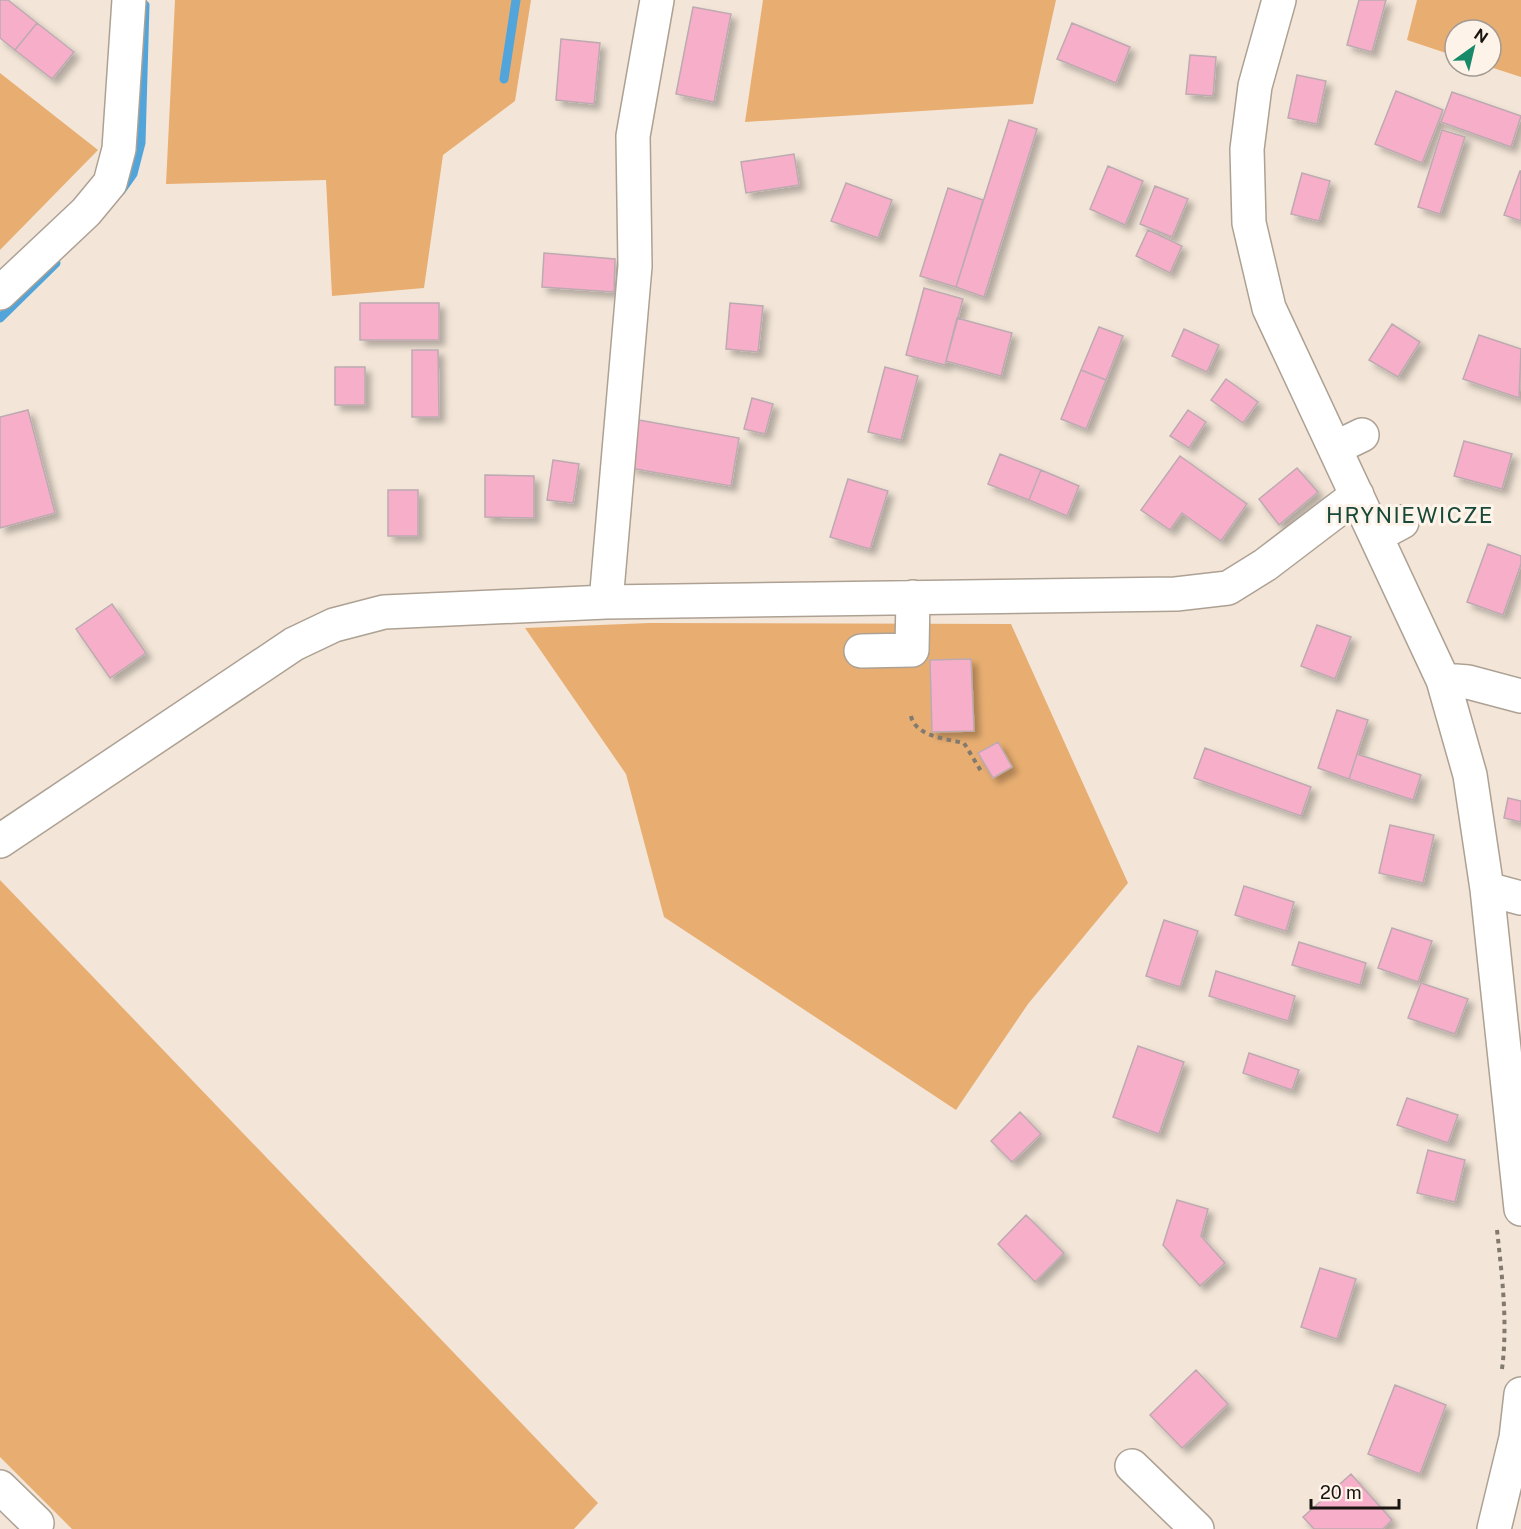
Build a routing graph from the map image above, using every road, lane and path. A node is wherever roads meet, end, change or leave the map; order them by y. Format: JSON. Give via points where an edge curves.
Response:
{"nodes":[{"id":1,"x":129,"y":0,"type":"edge"},
{"id":2,"x":657,"y":0,"type":"edge"},
{"id":3,"x":1280,"y":0,"type":"edge"},
{"id":4,"x":0,"y":293,"type":"edge"},
{"id":5,"x":1357,"y":495,"type":"junction"},
{"id":6,"x":913,"y":597,"type":"junction"},
{"id":7,"x":606,"y":602,"type":"junction"},
{"id":8,"x":861,"y":651,"type":"dead end"},
{"id":9,"x":1443,"y":680,"type":"junction"},
{"id":10,"x":1521,"y":696,"type":"edge"},
{"id":11,"x":911,"y":716,"type":"dead end"},
{"id":12,"x":981,"y":771,"type":"dead end"},
{"id":13,"x":0,"y":841,"type":"edge"},
{"id":14,"x":1487,"y":889,"type":"junction"},
{"id":15,"x":1521,"y":898,"type":"edge"},
{"id":16,"x":1509,"y":1218,"type":"edge"},
{"id":17,"x":1511,"y":1382,"type":"edge"},
{"id":18,"x":1132,"y":1466,"type":"dead end"},
{"id":19,"x":0,"y":1487,"type":"edge"},
{"id":20,"x":37,"y":1523,"type":"dead end"},
{"id":21,"x":1197,"y":1529,"type":"edge"},
{"id":22,"x":1494,"y":1529,"type":"edge"}],
"edges":[{"from":1,"to":4,"type":"street","via":[[119,148],[110,183],[86,212]]},
{"from":2,"to":7,"type":"street","via":[[633,136],[635,266]]},
{"from":3,"to":5,"type":"street","via":[[1255,86],[1247,150],[1249,223],[1269,308],[1348,442]]},
{"from":5,"to":6,"type":"street","via":[[1228,588],[1176,594]]},
{"from":5,"to":9,"type":"street","via":[[1389,529]]},
{"from":6,"to":7,"type":"street"},
{"from":6,"to":8,"type":"street","via":[[912,650]]},
{"from":7,"to":13,"type":"street","via":[[384,612],[334,625],[294,644]]},
{"from":9,"to":10,"type":"street","via":[[1468,682]]},
{"from":9,"to":14,"type":"street","via":[[1470,775]]},
{"from":11,"to":12,"type":"path","via":[[912,722],[924,732],[964,743]]},
{"from":14,"to":15,"type":"street"},
{"from":14,"to":16,"type":"street"},
{"from":16,"to":17,"type":"path","via":[[1502,1284],[1504,1350]]},
{"from":17,"to":22,"type":"street","via":[[1516,1438]]},
{"from":18,"to":21,"type":"street"},
{"from":19,"to":20,"type":"street"}]}
